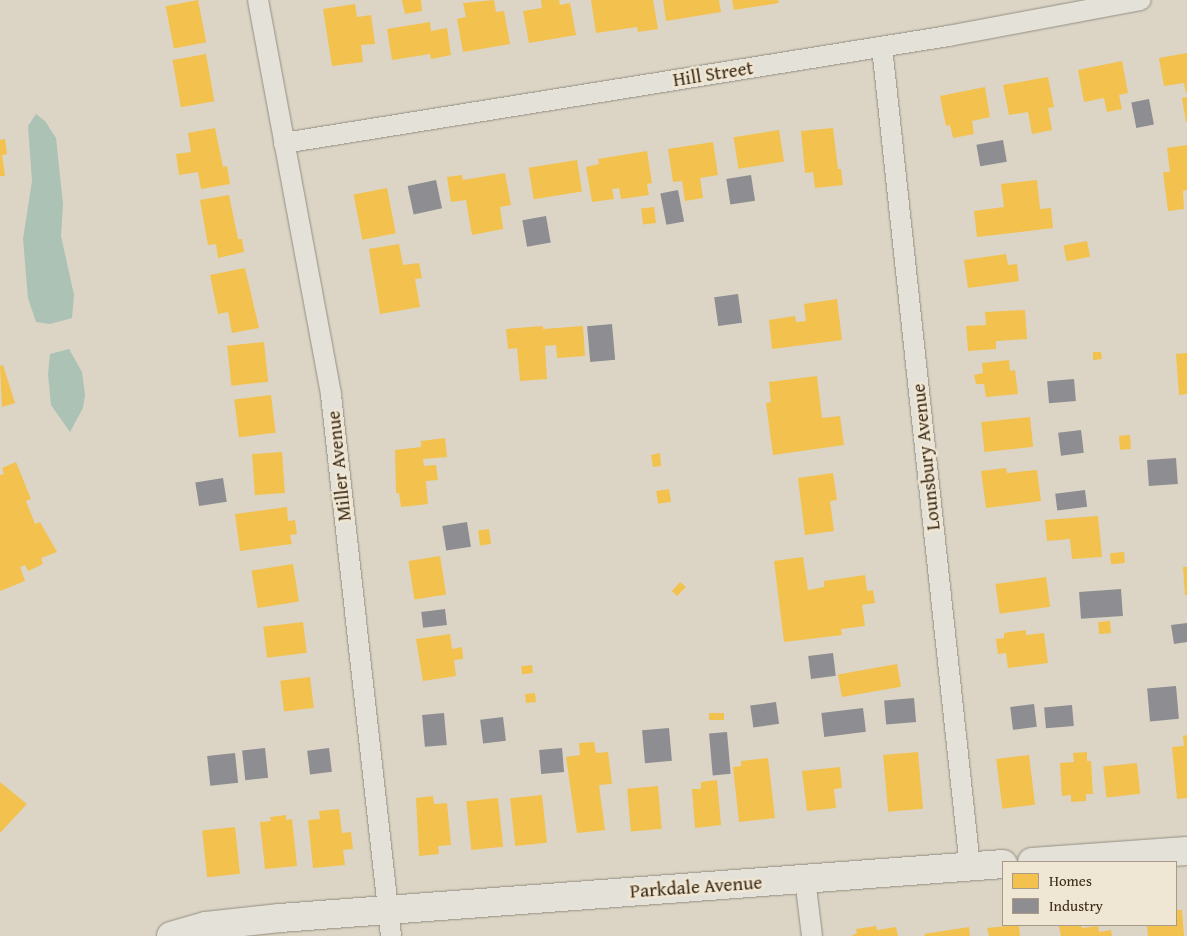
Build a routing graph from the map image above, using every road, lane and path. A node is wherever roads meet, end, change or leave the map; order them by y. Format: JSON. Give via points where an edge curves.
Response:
{"nodes":[{"id":1,"x":258,"y":0,"type":"edge"},
{"id":2,"x":1141,"y":0,"type":"edge"},
{"id":3,"x":882,"y":47,"type":"junction"},
{"id":4,"x":284,"y":143,"type":"junction"},
{"id":5,"x":1187,"y":851,"type":"edge"},
{"id":6,"x":1046,"y":861,"type":"edge"},
{"id":7,"x":1002,"y":864,"type":"edge"},
{"id":8,"x":970,"y":866,"type":"junction"},
{"id":9,"x":805,"y":879,"type":"junction"},
{"id":10,"x":390,"y":923,"type":"edge"},
{"id":11,"x":171,"y":936,"type":"edge"},
{"id":12,"x":812,"y":936,"type":"edge"}],
"edges":[{"from":1,"to":4,"type":"street","name":"Miller Avenue"},
{"from":2,"to":3,"type":"street","name":"Hill Street"},
{"from":3,"to":4,"type":"street","name":"Hill Street"},
{"from":3,"to":8,"type":"street","name":"Lounsbury Avenue"},
{"from":4,"to":10,"type":"street","name":"Miller Avenue","via":[[331,395]]},
{"from":5,"to":6,"type":"main road"},
{"from":7,"to":8,"type":"main road","name":"Parkdale Avenue"},
{"from":8,"to":9,"type":"main road","name":"Parkdale Avenue"},
{"from":9,"to":10,"type":"main road","name":"Parkdale Avenue"},
{"from":9,"to":12,"type":"street"},
{"from":10,"to":11,"type":"main road","name":"Parkdale Avenue","via":[[240,921]]}]}
